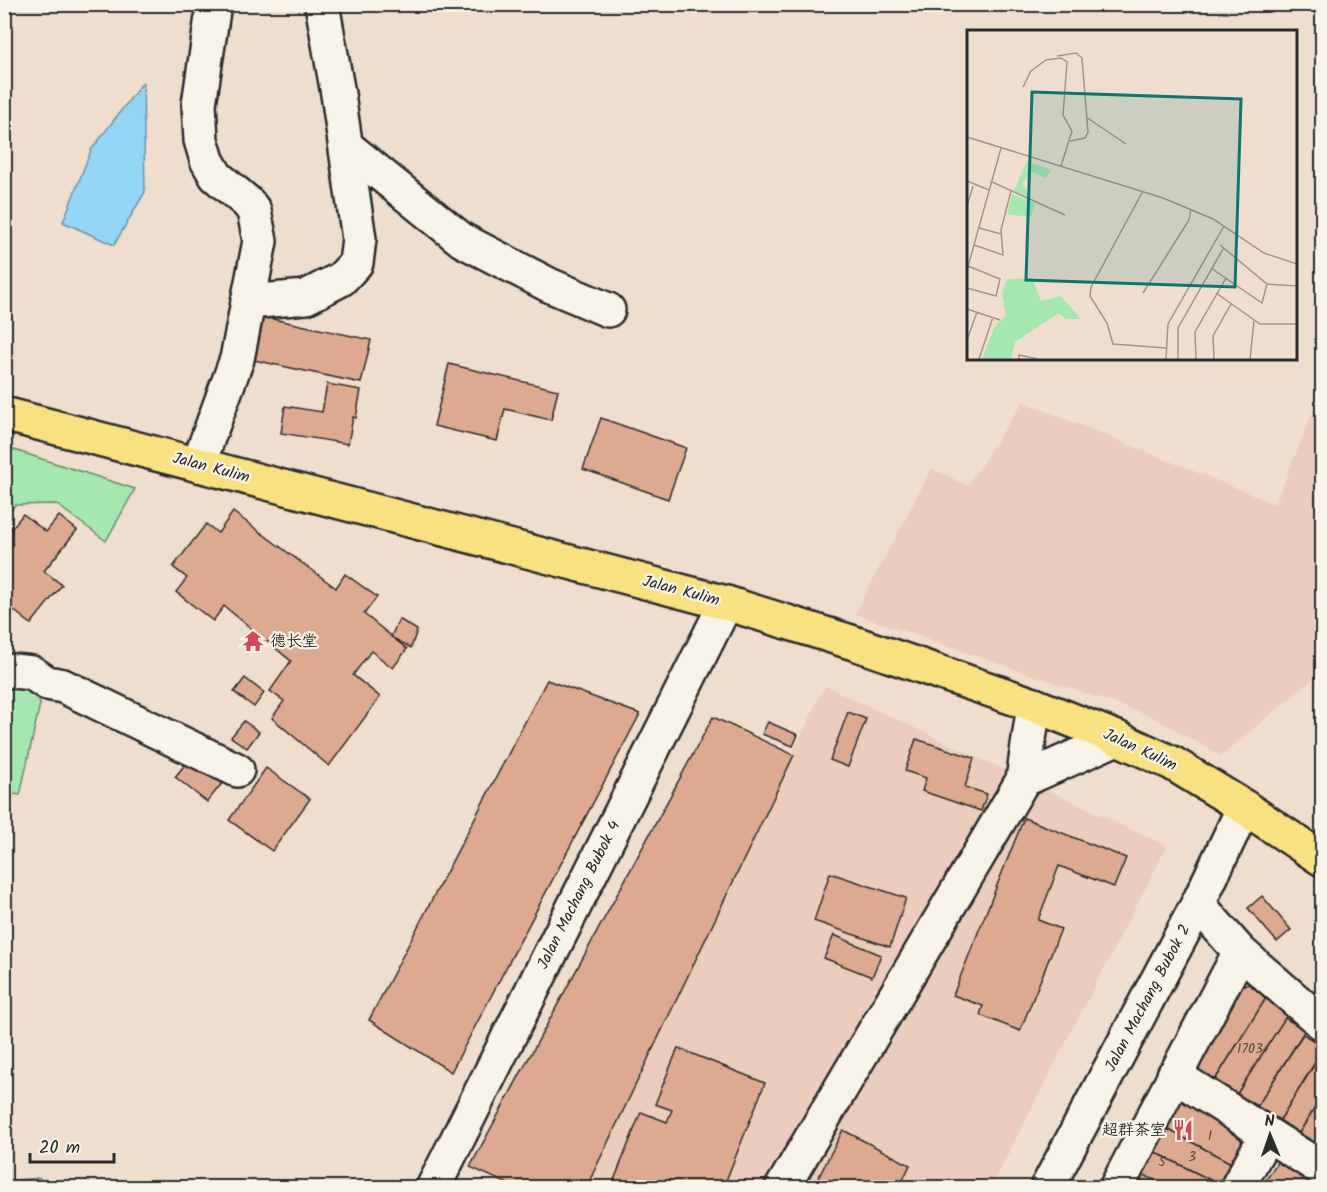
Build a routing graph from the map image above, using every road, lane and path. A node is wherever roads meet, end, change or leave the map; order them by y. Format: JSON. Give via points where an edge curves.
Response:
{"nodes":[{"id":1,"x":213,"y":4,"type":"edge"},
{"id":2,"x":322,"y":4,"type":"edge"},
{"id":3,"x":346,"y":146,"type":"junction"},
{"id":4,"x":248,"y":302,"type":"junction"},
{"id":5,"x":608,"y":310,"type":"dead end"},
{"id":6,"x":4,"y":414,"type":"edge"},
{"id":7,"x":198,"y":465,"type":"junction"},
{"id":8,"x":726,"y":603,"type":"junction"},
{"id":9,"x":4,"y":670,"type":"edge"},
{"id":10,"x":1034,"y":705,"type":"junction"},
{"id":11,"x":1117,"y":738,"type":"junction"},
{"id":12,"x":237,"y":770,"type":"dead end"},
{"id":13,"x":1023,"y":780,"type":"junction"},
{"id":14,"x":1245,"y":807,"type":"junction"},
{"id":15,"x":1323,"y":860,"type":"edge"},
{"id":16,"x":1198,"y":904,"type":"junction"},
{"id":17,"x":1240,"y":952,"type":"junction"},
{"id":18,"x":1323,"y":1023,"type":"edge"},
{"id":19,"x":1174,"y":1075,"type":"junction"},
{"id":20,"x":1268,"y":1134,"type":"junction"},
{"id":21,"x":1323,"y":1169,"type":"edge"},
{"id":22,"x":433,"y":1188,"type":"edge"},
{"id":23,"x":782,"y":1188,"type":"edge"},
{"id":24,"x":1047,"y":1188,"type":"edge"},
{"id":25,"x":1116,"y":1188,"type":"edge"},
{"id":26,"x":1237,"y":1188,"type":"edge"}],
"edges":[{"from":1,"to":4,"type":"street","via":[[199,104],[201,140],[216,176],[254,211],[260,241]]},
{"from":2,"to":3,"type":"street"},
{"from":3,"to":4,"type":"street","via":[[359,239],[356,263],[341,279],[306,297]]},
{"from":3,"to":5,"type":"street","via":[[462,240]]},
{"from":4,"to":7,"type":"street","via":[[237,359]]},
{"from":6,"to":7,"type":"main road","name":"Jalan Kulim"},
{"from":7,"to":8,"type":"main road","name":"Jalan Kulim"},
{"from":8,"to":10,"type":"main road","name":"Jalan Kulim"},
{"from":8,"to":22,"type":"street","name":"Jalan Machang Bubok 4"},
{"from":9,"to":12,"type":"street","via":[[32,673],[47,683],[63,686]]},
{"from":10,"to":11,"type":"main road","name":"Jalan Kulim"},
{"from":10,"to":13,"type":"street"},
{"from":11,"to":13,"type":"street"},
{"from":11,"to":14,"type":"main road","name":"Jalan Kulim","via":[[1172,763]]},
{"from":13,"to":23,"type":"street"},
{"from":14,"to":15,"type":"main road","name":"Jalan Kulim"},
{"from":14,"to":16,"type":"street","name":"Jalan Machang Bubok 2"},
{"from":16,"to":17,"type":"street"},
{"from":16,"to":24,"type":"street","name":"Jalan Machang Bubok 2"},
{"from":17,"to":18,"type":"street"},
{"from":17,"to":19,"type":"street"},
{"from":19,"to":20,"type":"street"},
{"from":19,"to":25,"type":"street"},
{"from":20,"to":21,"type":"street"},
{"from":20,"to":26,"type":"street"}]}
